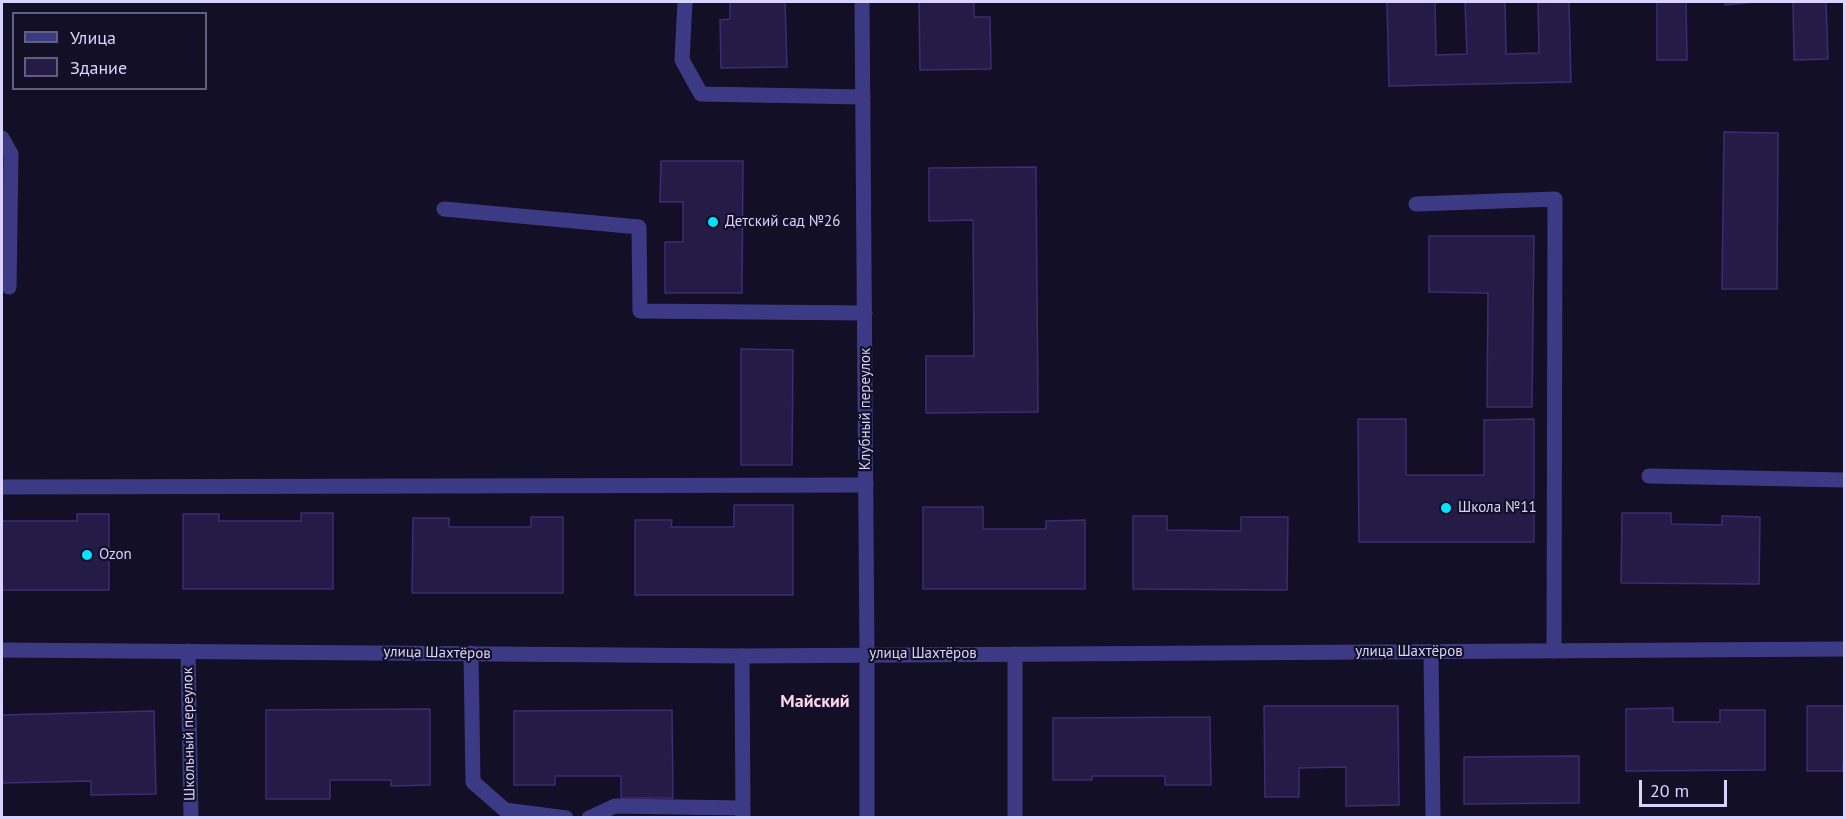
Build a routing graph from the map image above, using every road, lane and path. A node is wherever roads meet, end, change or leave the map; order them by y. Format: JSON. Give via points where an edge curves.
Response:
{"nodes":[{"id":1,"x":685,"y":2,"type":"edge"},
{"id":2,"x":862,"y":2,"type":"edge"},
{"id":3,"x":863,"y":97,"type":"junction"},
{"id":4,"x":2,"y":138,"type":"edge"},
{"id":5,"x":1416,"y":204,"type":"dead end"},
{"id":6,"x":444,"y":209,"type":"dead end"},
{"id":7,"x":9,"y":287,"type":"dead end"},
{"id":8,"x":865,"y":313,"type":"junction"},
{"id":9,"x":1649,"y":476,"type":"dead end"},
{"id":10,"x":1845,"y":480,"type":"edge"},
{"id":11,"x":866,"y":485,"type":"junction"},
{"id":12,"x":2,"y":487,"type":"edge"},
{"id":13,"x":1845,"y":649,"type":"edge"},
{"id":14,"x":2,"y":650,"type":"edge"},
{"id":15,"x":188,"y":651,"type":"junction"},
{"id":16,"x":1554,"y":651,"type":"junction"},
{"id":17,"x":1431,"y":652,"type":"junction"},
{"id":18,"x":471,"y":653,"type":"junction"},
{"id":19,"x":1015,"y":654,"type":"junction"},
{"id":20,"x":867,"y":655,"type":"junction"},
{"id":21,"x":742,"y":656,"type":"junction"},
{"id":22,"x":743,"y":813,"type":"edge"},
{"id":23,"x":191,"y":818,"type":"edge"},
{"id":24,"x":566,"y":818,"type":"edge"},
{"id":25,"x":589,"y":818,"type":"edge"},
{"id":26,"x":867,"y":818,"type":"edge"},
{"id":27,"x":1015,"y":818,"type":"edge"},
{"id":28,"x":1433,"y":818,"type":"edge"}],
"edges":[{"from":1,"to":3,"type":"street","via":[[682,60],[701,94]]},
{"from":2,"to":3,"type":"street","name":"Клубный переулок"},
{"from":3,"to":8,"type":"street","name":"Клубный переулок"},
{"from":4,"to":7,"type":"street","via":[[11,154]]},
{"from":5,"to":16,"type":"street","via":[[1555,199]]},
{"from":6,"to":8,"type":"street","via":[[639,227],[640,311]]},
{"from":8,"to":11,"type":"street","name":"Клубный переулок"},
{"from":9,"to":10,"type":"street"},
{"from":11,"to":12,"type":"street"},
{"from":11,"to":20,"type":"street","name":"Клубный переулок"},
{"from":13,"to":16,"type":"street","name":"улица Шахтёров"},
{"from":14,"to":15,"type":"street","name":"улица Шахтёров"},
{"from":15,"to":18,"type":"street","name":"улица Шахтёров"},
{"from":15,"to":23,"type":"street","name":"Школьный переулок"},
{"from":16,"to":17,"type":"street","name":"улица Шахтёров"},
{"from":17,"to":19,"type":"street","name":"улица Шахтёров"},
{"from":17,"to":28,"type":"street"},
{"from":18,"to":21,"type":"street","name":"улица Шахтёров"},
{"from":18,"to":24,"type":"street","via":[[473,782],[505,810]]},
{"from":19,"to":20,"type":"street","name":"улица Шахтёров"},
{"from":19,"to":27,"type":"street"},
{"from":20,"to":21,"type":"street","name":"улица Шахтёров"},
{"from":20,"to":26,"type":"street","name":"Клубный переулок"},
{"from":21,"to":22,"type":"street"},
{"from":22,"to":25,"type":"street","via":[[615,806]]}]}
